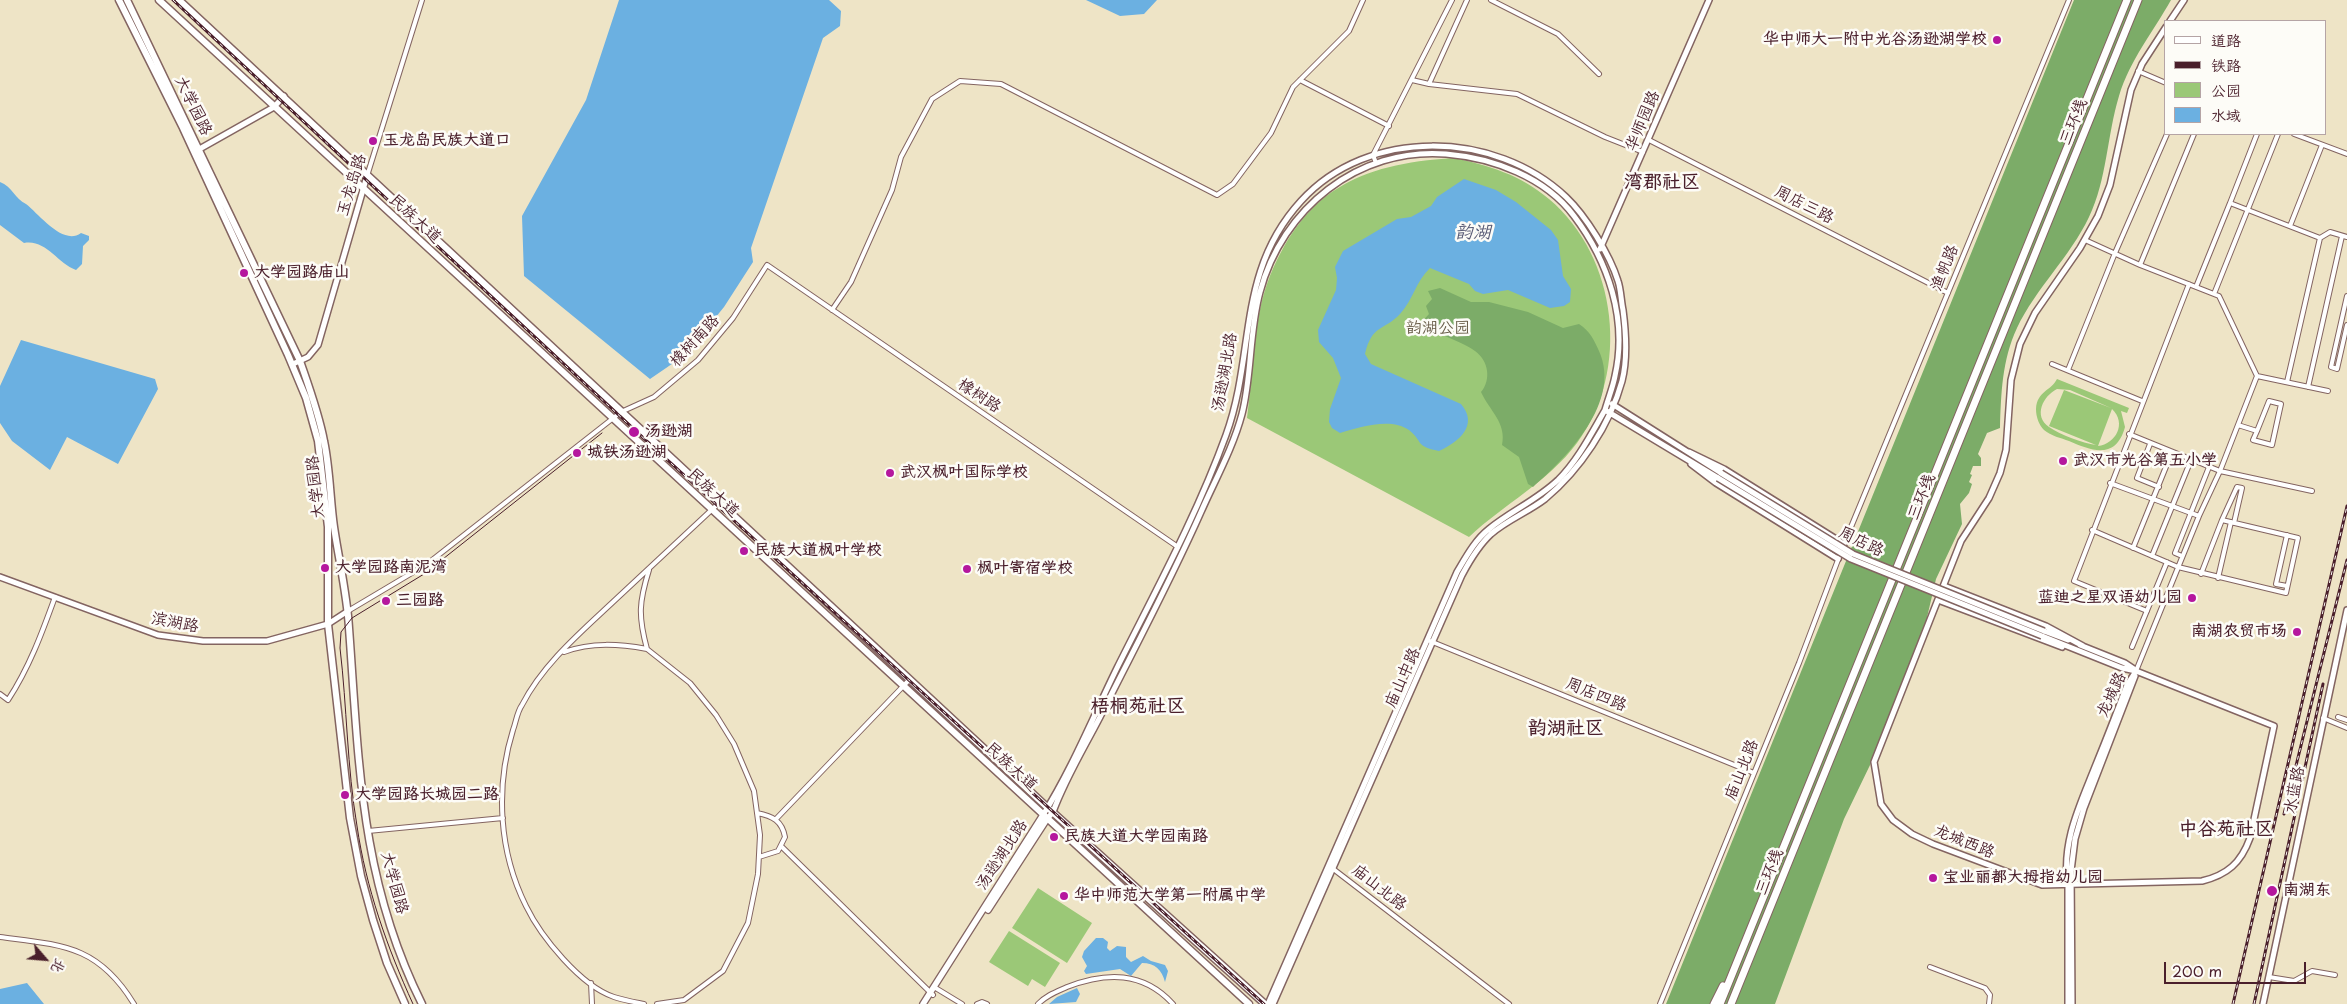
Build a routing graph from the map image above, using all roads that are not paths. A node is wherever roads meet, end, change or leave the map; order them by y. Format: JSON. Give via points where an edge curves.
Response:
{"nodes":[{"id":1,"x":119,"y":0,"type":"edge"},
{"id":2,"x":127,"y":0,"type":"edge"},
{"id":3,"x":159,"y":0,"type":"edge"},
{"id":4,"x":179,"y":0,"type":"edge"},
{"id":5,"x":422,"y":0,"type":"edge"},
{"id":6,"x":1363,"y":0,"type":"edge"},
{"id":7,"x":1452,"y":0,"type":"edge"},
{"id":8,"x":1467,"y":0,"type":"edge"},
{"id":9,"x":1491,"y":0,"type":"edge"},
{"id":10,"x":1709,"y":0,"type":"edge"},
{"id":11,"x":2069,"y":0,"type":"edge"},
{"id":12,"x":2127,"y":0,"type":"edge"},
{"id":13,"x":2138,"y":0,"type":"edge"},
{"id":14,"x":2184,"y":0,"type":"edge"},
{"id":15,"x":2171,"y":20,"type":"edge"},
{"id":16,"x":2164,"y":30,"type":"edge"},
{"id":17,"x":2138,"y":71,"type":"junction"},
{"id":18,"x":1599,"y":74,"type":"dead end"},
{"id":19,"x":1300,"y":80,"type":"junction"},
{"id":20,"x":1412,"y":80,"type":"junction"},
{"id":21,"x":2164,"y":82,"type":"edge"},
{"id":22,"x":1429,"y":84,"type":"junction"},
{"id":23,"x":284,"y":96,"type":"junction"},
{"id":24,"x":274,"y":107,"type":"junction"},
{"id":25,"x":1390,"y":126,"type":"junction"},
{"id":26,"x":2167,"y":135,"type":"edge"},
{"id":27,"x":2194,"y":135,"type":"edge"},
{"id":28,"x":2257,"y":135,"type":"edge"},
{"id":29,"x":2278,"y":135,"type":"edge"},
{"id":30,"x":2297,"y":135,"type":"edge"},
{"id":31,"x":1648,"y":140,"type":"junction"},
{"id":32,"x":2322,"y":144,"type":"junction"},
{"id":33,"x":196,"y":151,"type":"junction"},
{"id":34,"x":1643,"y":152,"type":"junction"},
{"id":35,"x":2347,"y":154,"type":"edge"},
{"id":36,"x":1373,"y":155,"type":"junction"},
{"id":37,"x":1376,"y":163,"type":"junction"},
{"id":38,"x":367,"y":176,"type":"junction"},
{"id":39,"x":363,"y":190,"type":"junction"},
{"id":40,"x":2230,"y":203,"type":"junction"},
{"id":41,"x":2248,"y":210,"type":"junction"},
{"id":42,"x":2290,"y":226,"type":"junction"},
{"id":43,"x":2342,"y":236,"type":"junction"},
{"id":44,"x":2347,"y":237,"type":"edge"},
{"id":45,"x":2320,"y":238,"type":"junction"},
{"id":46,"x":2085,"y":240,"type":"junction"},
{"id":47,"x":1599,"y":249,"type":"junction"},
{"id":48,"x":2115,"y":253,"type":"junction"},
{"id":49,"x":767,"y":265,"type":"joint"},
{"id":50,"x":2140,"y":265,"type":"junction"},
{"id":51,"x":2189,"y":284,"type":"junction"},
{"id":52,"x":2196,"y":287,"type":"junction"},
{"id":53,"x":1948,"y":293,"type":"junction"},
{"id":54,"x":2214,"y":294,"type":"junction"},
{"id":55,"x":2347,"y":296,"type":"edge"},
{"id":56,"x":832,"y":310,"type":"junction"},
{"id":57,"x":2347,"y":325,"type":"edge"},
{"id":58,"x":300,"y":361,"type":"junction"},
{"id":59,"x":293,"y":364,"type":"junction"},
{"id":60,"x":2052,"y":364,"type":"dead end"},
{"id":61,"x":2068,"y":370,"type":"junction"},
{"id":62,"x":2257,"y":376,"type":"junction"},
{"id":63,"x":2287,"y":382,"type":"junction"},
{"id":64,"x":2308,"y":387,"type":"junction"},
{"id":65,"x":2328,"y":391,"type":"dead end"},
{"id":66,"x":2142,"y":401,"type":"junction"},
{"id":67,"x":1607,"y":402,"type":"junction"},
{"id":68,"x":1614,"y":405,"type":"junction"},
{"id":69,"x":1605,"y":410,"type":"junction"},
{"id":70,"x":621,"y":412,"type":"junction"},
{"id":71,"x":1610,"y":413,"type":"junction"},
{"id":72,"x":612,"y":419,"type":"junction"},
{"id":73,"x":2238,"y":425,"type":"junction"},
{"id":74,"x":2257,"y":431,"type":"junction"},
{"id":75,"x":2130,"y":434,"type":"junction"},
{"id":76,"x":2150,"y":444,"type":"junction"},
{"id":77,"x":1689,"y":452,"type":"junction"},
{"id":78,"x":2172,"y":452,"type":"junction"},
{"id":79,"x":1685,"y":458,"type":"junction"},
{"id":80,"x":2191,"y":460,"type":"junction"},
{"id":81,"x":2209,"y":467,"type":"junction"},
{"id":82,"x":2220,"y":471,"type":"junction"},
{"id":83,"x":1720,"y":476,"type":"junction"},
{"id":84,"x":2243,"y":476,"type":"junction"},
{"id":85,"x":2110,"y":483,"type":"junction"},
{"id":86,"x":2159,"y":487,"type":"junction"},
{"id":87,"x":2240,"y":488,"type":"junction"},
{"id":88,"x":2312,"y":491,"type":"dead end"},
{"id":89,"x":2153,"y":500,"type":"junction"},
{"id":90,"x":719,"y":503,"type":"junction"},
{"id":91,"x":2172,"y":507,"type":"junction"},
{"id":92,"x":712,"y":510,"type":"junction"},
{"id":93,"x":2190,"y":514,"type":"junction"},
{"id":94,"x":2199,"y":516,"type":"junction"},
{"id":95,"x":2222,"y":520,"type":"junction"},
{"id":96,"x":2232,"y":523,"type":"junction"},
{"id":97,"x":2092,"y":530,"type":"junction"},
{"id":98,"x":2288,"y":535,"type":"junction"},
{"id":99,"x":1844,"y":544,"type":"junction"},
{"id":100,"x":1178,"y":547,"type":"junction"},
{"id":101,"x":2133,"y":548,"type":"junction"},
{"id":102,"x":2152,"y":556,"type":"junction"},
{"id":103,"x":2182,"y":556,"type":"junction"},
{"id":104,"x":1838,"y":559,"type":"junction"},
{"id":105,"x":2166,"y":562,"type":"junction"},
{"id":106,"x":2178,"y":567,"type":"junction"},
{"id":107,"x":650,"y":568,"type":"junction"},
{"id":108,"x":2201,"y":574,"type":"junction"},
{"id":109,"x":0,"y":578,"type":"edge"},
{"id":110,"x":2218,"y":578,"type":"junction"},
{"id":111,"x":1944,"y":586,"type":"junction"},
{"id":112,"x":2287,"y":586,"type":"junction"},
{"id":113,"x":55,"y":597,"type":"junction"},
{"id":114,"x":1938,"y":600,"type":"junction"},
{"id":115,"x":2347,"y":610,"type":"edge"},
{"id":116,"x":348,"y":611,"type":"junction"},
{"id":117,"x":2147,"y":611,"type":"junction"},
{"id":118,"x":328,"y":624,"type":"junction"},
{"id":119,"x":1430,"y":641,"type":"junction"},
{"id":120,"x":2132,"y":647,"type":"dead end"},
{"id":121,"x":647,"y":649,"type":"junction"},
{"id":122,"x":2082,"y":649,"type":"junction"},
{"id":123,"x":562,"y":653,"type":"junction"},
{"id":124,"x":2136,"y":671,"type":"junction"},
{"id":125,"x":910,"y":679,"type":"junction"},
{"id":126,"x":902,"y":687,"type":"junction"},
{"id":127,"x":0,"y":694,"type":"edge"},
{"id":128,"x":2338,"y":717,"type":"dead end"},
{"id":129,"x":2323,"y":718,"type":"junction"},
{"id":130,"x":2347,"y":720,"type":"edge"},
{"id":131,"x":2274,"y":726,"type":"joint"},
{"id":132,"x":2347,"y":728,"type":"edge"},
{"id":133,"x":1754,"y":773,"type":"junction"},
{"id":134,"x":1051,"y":810,"type":"junction"},
{"id":135,"x":757,"y":813,"type":"junction"},
{"id":136,"x":1045,"y":817,"type":"junction"},
{"id":137,"x":503,"y":818,"type":"junction"},
{"id":138,"x":776,"y":819,"type":"junction"},
{"id":139,"x":366,"y":831,"type":"junction"},
{"id":140,"x":782,"y":847,"type":"junction"},
{"id":141,"x":759,"y":857,"type":"junction"},
{"id":142,"x":1331,"y":867,"type":"junction"},
{"id":143,"x":2070,"y":885,"type":"junction"},
{"id":144,"x":0,"y":937,"type":"edge"},
{"id":145,"x":1741,"y":953,"type":"junction"},
{"id":146,"x":1930,"y":967,"type":"dead end"},
{"id":147,"x":2335,"y":975,"type":"dead end"},
{"id":148,"x":2268,"y":976,"type":"junction"},
{"id":149,"x":591,"y":983,"type":"junction"},
{"id":150,"x":936,"y":988,"type":"junction"},
{"id":151,"x":932,"y":994,"type":"junction"},
{"id":152,"x":684,"y":1000,"type":"junction"},
{"id":153,"x":134,"y":1004,"type":"edge"},
{"id":154,"x":405,"y":1004,"type":"edge"},
{"id":155,"x":422,"y":1004,"type":"edge"},
{"id":156,"x":592,"y":1004,"type":"edge"},
{"id":157,"x":644,"y":1004,"type":"edge"},
{"id":158,"x":657,"y":1004,"type":"edge"},
{"id":159,"x":675,"y":1004,"type":"edge"},
{"id":160,"x":923,"y":1004,"type":"edge"},
{"id":161,"x":927,"y":1004,"type":"edge"},
{"id":162,"x":962,"y":1004,"type":"edge"},
{"id":163,"x":977,"y":1004,"type":"edge"},
{"id":164,"x":987,"y":1004,"type":"edge"},
{"id":165,"x":1038,"y":1004,"type":"edge"},
{"id":166,"x":1173,"y":1004,"type":"edge"},
{"id":167,"x":1249,"y":1004,"type":"edge"},
{"id":168,"x":1266,"y":1004,"type":"edge"},
{"id":169,"x":1273,"y":1004,"type":"edge"},
{"id":170,"x":1509,"y":1004,"type":"edge"},
{"id":171,"x":1660,"y":1004,"type":"edge"},
{"id":172,"x":1714,"y":1004,"type":"edge"},
{"id":173,"x":1720,"y":1004,"type":"edge"},
{"id":174,"x":1731,"y":1004,"type":"edge"},
{"id":175,"x":1990,"y":1004,"type":"edge"},
{"id":176,"x":2068,"y":1004,"type":"edge"},
{"id":177,"x":2072,"y":1004,"type":"edge"},
{"id":178,"x":2263,"y":1004,"type":"edge"}],
"edges":[{"from":1,"to":33,"type":"main road","name":"大学园路"},
{"from":2,"to":33,"type":"main road","name":"大学园路"},
{"from":3,"to":24,"type":"main road","name":"民族大道"},
{"from":4,"to":23,"type":"main road","name":"民族大道"},
{"from":5,"to":38,"type":"street","name":"玉龙岛路"},
{"from":6,"to":19,"type":"street","via":[[1349,31]]},
{"from":7,"to":20,"type":"street"},
{"from":8,"to":22,"type":"street"},
{"from":9,"to":18,"type":"street","via":[[1558,34]]},
{"from":10,"to":31,"type":"street","name":"华师园路"},
{"from":11,"to":53,"type":"street","name":"渔帆路"},
{"from":12,"to":145,"type":"highway","name":"三环线"},
{"from":13,"to":174,"type":"highway","name":"三环线"},
{"from":14,"to":15,"type":"street"},
{"from":16,"to":17,"type":"street","name":"龙城西路"},
{"from":17,"to":21,"type":"street"},
{"from":17,"to":46,"type":"street","name":"龙城西路","via":[[2125,110],[2107,194]]},
{"from":19,"to":25,"type":"street"},
{"from":19,"to":56,"type":"street","via":[[1293,87],[1271,133],[1233,184],[1217,195],[1001,84],[960,81],[932,99],[901,157],[892,190],[851,282]]},
{"from":20,"to":22,"type":"street"},
{"from":20,"to":25,"type":"street"},
{"from":22,"to":34,"type":"street","via":[[1517,94]]},
{"from":23,"to":24,"type":"street"},
{"from":23,"to":38,"type":"main road","name":"民族大道"},
{"from":24,"to":33,"type":"street"},
{"from":24,"to":39,"type":"main road","name":"民族大道"},
{"from":25,"to":36,"type":"street"},
{"from":26,"to":48,"type":"street"},
{"from":27,"to":50,"type":"street"},
{"from":28,"to":40,"type":"street"},
{"from":29,"to":41,"type":"street"},
{"from":30,"to":32,"type":"street"},
{"from":31,"to":34,"type":"street","name":"华师园路"},
{"from":31,"to":53,"type":"street","name":"周店三路"},
{"from":32,"to":35,"type":"street"},
{"from":32,"to":42,"type":"street"},
{"from":33,"to":58,"type":"main road","name":"大学园路"},
{"from":33,"to":59,"type":"main road","name":"大学园路"},
{"from":34,"to":47,"type":"street","name":"华师园路"},
{"from":36,"to":37,"type":"street"},
{"from":36,"to":47,"type":"street","name":"汤逊湖北路","via":[[1407,146],[1428,145],[1460,148],[1514,162],[1535,172],[1566,197],[1587,221]]},
{"from":36,"to":100,"type":"street","name":"汤逊湖北路","via":[[1346,166],[1316,185],[1288,216],[1264,256],[1252,295],[1237,401]]},
{"from":37,"to":47,"type":"street","name":"汤逊湖北路","via":[[1390,157],[1430,153],[1471,157],[1509,168],[1532,179],[1567,207]]},
{"from":37,"to":134,"type":"street","name":"汤逊湖北路","via":[[1337,182],[1308,204],[1271,258],[1260,293],[1242,414],[1232,442],[1184,550]]},
{"from":38,"to":39,"type":"street","name":"玉龙岛路"},
{"from":38,"to":70,"type":"main road","name":"民族大道"},
{"from":39,"to":58,"type":"street","name":"玉龙岛路","via":[[318,345],[315,352]]},
{"from":39,"to":72,"type":"main road","name":"民族大道"},
{"from":40,"to":41,"type":"street"},
{"from":40,"to":52,"type":"street"},
{"from":41,"to":42,"type":"street"},
{"from":41,"to":54,"type":"street"},
{"from":42,"to":45,"type":"street"},
{"from":43,"to":44,"type":"street"},
{"from":43,"to":45,"type":"street","via":[[2330,232]]},
{"from":43,"to":64,"type":"street"},
{"from":45,"to":63,"type":"street"},
{"from":46,"to":48,"type":"street"},
{"from":46,"to":111,"type":"street","name":"龙城西路","via":[[2035,313],[2020,344],[2011,380],[2003,466],[1989,498],[1961,541]]},
{"from":47,"to":67,"type":"street","name":"汤逊湖北路","via":[[1611,283],[1617,317],[1618,355]]},
{"from":47,"to":68,"type":"street","name":"汤逊湖北路","via":[[1618,281],[1626,335],[1623,379]]},
{"from":48,"to":50,"type":"street"},
{"from":48,"to":61,"type":"street"},
{"from":49,"to":56,"type":"street","name":"橡树路"},
{"from":49,"to":70,"type":"street","name":"橡树南路","via":[[733,318],[698,360],[654,397]]},
{"from":50,"to":51,"type":"street"},
{"from":51,"to":52,"type":"street"},
{"from":51,"to":66,"type":"street"},
{"from":52,"to":54,"type":"street"},
{"from":53,"to":99,"type":"street","name":"渔帆路"},
{"from":54,"to":62,"type":"street","via":[[2219,296]]},
{"from":55,"to":57,"type":"street","via":[[2331,367],[2337,369]]},
{"from":56,"to":100,"type":"street","name":"橡树路"},
{"from":58,"to":59,"type":"street","name":"玉龙岛路"},
{"from":58,"to":116,"type":"main road","name":"大学园路","via":[[324,440]]},
{"from":59,"to":118,"type":"main road","name":"大学园路","via":[[318,441],[328,527]]},
{"from":60,"to":61,"type":"street"},
{"from":61,"to":66,"type":"street"},
{"from":62,"to":63,"type":"street"},
{"from":62,"to":73,"type":"street"},
{"from":63,"to":64,"type":"street"},
{"from":64,"to":65,"type":"street"},
{"from":66,"to":75,"type":"street"},
{"from":67,"to":68,"type":"street","name":"周店路"},
{"from":67,"to":69,"type":"street","name":"汤逊湖北路"},
{"from":68,"to":71,"type":"street","name":"庙山中路"},
{"from":68,"to":77,"type":"street","name":"周店路"},
{"from":69,"to":71,"type":"street"},
{"from":69,"to":119,"type":"street","name":"庙山中路","via":[[1584,448],[1559,479],[1539,497],[1488,530],[1471,549],[1457,572]]},
{"from":70,"to":72,"type":"street"},
{"from":70,"to":90,"type":"main road","name":"民族大道"},
{"from":71,"to":79,"type":"street","name":"周店路"},
{"from":71,"to":119,"type":"street","name":"庙山中路","via":[[1588,451],[1563,483],[1542,501],[1491,534],[1475,552]]},
{"from":72,"to":92,"type":"main road","name":"民族大道"},
{"from":72,"to":116,"type":"street","via":[[427,564]]},
{"from":73,"to":74,"type":"street"},
{"from":73,"to":82,"type":"street"},
{"from":74,"to":74,"type":"street","via":[[2269,401],[2281,404],[2272,444],[2253,440]]},
{"from":75,"to":76,"type":"street"},
{"from":75,"to":85,"type":"street"},
{"from":76,"to":78,"type":"street"},
{"from":76,"to":86,"type":"street","via":[[2137,478]]},
{"from":77,"to":83,"type":"street","name":"周店路"},
{"from":77,"to":99,"type":"street","via":[[1724,469]]},
{"from":78,"to":80,"type":"street"},
{"from":78,"to":86,"type":"street"},
{"from":79,"to":83,"type":"street","name":"周店路"},
{"from":79,"to":104,"type":"street","via":[[1716,483]]},
{"from":80,"to":81,"type":"street"},
{"from":80,"to":91,"type":"street"},
{"from":81,"to":82,"type":"street"},
{"from":81,"to":93,"type":"street"},
{"from":82,"to":84,"type":"street"},
{"from":82,"to":94,"type":"street"},
{"from":83,"to":122,"type":"street","name":"周店路","bridge":true,"via":[[1853,554]]},
{"from":84,"to":87,"type":"street"},
{"from":84,"to":88,"type":"street"},
{"from":85,"to":89,"type":"street"},
{"from":85,"to":97,"type":"street"},
{"from":86,"to":89,"type":"street"},
{"from":87,"to":95,"type":"street","via":[[2236,487]]},
{"from":87,"to":96,"type":"street"},
{"from":89,"to":91,"type":"street"},
{"from":89,"to":101,"type":"street"},
{"from":90,"to":92,"type":"street"},
{"from":90,"to":125,"type":"main road","name":"民族大道"},
{"from":91,"to":93,"type":"street"},
{"from":91,"to":102,"type":"street"},
{"from":92,"to":107,"type":"street"},
{"from":92,"to":126,"type":"main road","name":"民族大道"},
{"from":93,"to":94,"type":"street"},
{"from":93,"to":103,"type":"street","via":[[2175,553]]},
{"from":94,"to":103,"type":"street"},
{"from":95,"to":96,"type":"street"},
{"from":95,"to":108,"type":"street"},
{"from":96,"to":98,"type":"street"},
{"from":96,"to":110,"type":"street"},
{"from":97,"to":101,"type":"street"},
{"from":97,"to":117,"type":"street","via":[[2074,581]]},
{"from":98,"to":112,"type":"street","via":[[2298,538]]},
{"from":98,"to":112,"type":"street","via":[[2276,584]]},
{"from":99,"to":104,"type":"street","name":"庙山北路"},
{"from":100,"to":134,"type":"street","name":"汤逊湖北路"},
{"from":101,"to":102,"type":"street"},
{"from":102,"to":105,"type":"street"},
{"from":103,"to":106,"type":"street"},
{"from":104,"to":133,"type":"street","name":"庙山北路"},
{"from":105,"to":106,"type":"street"},
{"from":105,"to":117,"type":"street"},
{"from":106,"to":108,"type":"street"},
{"from":106,"to":124,"type":"street"},
{"from":107,"to":121,"type":"street","via":[[640,599],[641,625]]},
{"from":107,"to":123,"type":"street"},
{"from":108,"to":110,"type":"street"},
{"from":109,"to":113,"type":"street","name":"滨湖路"},
{"from":110,"to":112,"type":"street","via":[[2286,593]]},
{"from":111,"to":114,"type":"street","name":"龙城西路"},
{"from":111,"to":122,"type":"street","via":[[2046,626]]},
{"from":113,"to":118,"type":"street","name":"滨湖路","via":[[158,634],[203,641],[267,641]]},
{"from":113,"to":127,"type":"street","via":[[19,684],[8,700]]},
{"from":114,"to":122,"type":"street","via":[[2040,640]]},
{"from":114,"to":143,"type":"street","name":"龙城西路","via":[[1874,762],[1881,804],[1892,820],[1933,844],[2042,886]]},
{"from":115,"to":129,"type":"street","name":"水蓝路"},
{"from":116,"to":118,"type":"street","name":"滨湖路"},
{"from":116,"to":139,"type":"main road","name":"大学园路","via":[[356,744]]},
{"from":117,"to":120,"type":"street"},
{"from":118,"to":154,"type":"main road","name":"大学园路","via":[[355,848],[373,920]]},
{"from":119,"to":133,"type":"street","name":"周店四路"},
{"from":119,"to":142,"type":"street","name":"庙山中路"},
{"from":121,"to":123,"type":"street","via":[[604,644],[579,646]]},
{"from":121,"to":135,"type":"street","via":[[690,683],[716,714],[751,783]]},
{"from":122,"to":124,"type":"street","name":"周店路"},
{"from":123,"to":137,"type":"street","via":[[539,677],[520,707],[506,752],[501,803]]},
{"from":124,"to":131,"type":"street","name":"周店路"},
{"from":124,"to":143,"type":"street","name":"龙城路","via":[[2133,687],[2077,829]]},
{"from":125,"to":126,"type":"street"},
{"from":125,"to":134,"type":"main road","name":"民族大道"},
{"from":126,"to":136,"type":"main road","name":"民族大道"},
{"from":126,"to":138,"type":"street"},
{"from":128,"to":130,"type":"street"},
{"from":129,"to":132,"type":"street"},
{"from":129,"to":148,"type":"street","name":"水蓝路"},
{"from":131,"to":143,"type":"street","name":"龙城西路","via":[[2250,838],[2236,864],[2215,878],[2202,880]]},
{"from":133,"to":171,"type":"street","name":"庙山北路"},
{"from":134,"to":136,"type":"street","name":"汤逊湖北路"},
{"from":134,"to":168,"type":"main road","name":"民族大道"},
{"from":135,"to":138,"type":"street"},
{"from":135,"to":141,"type":"street"},
{"from":136,"to":150,"type":"main road","name":"汤逊湖北路"},
{"from":136,"to":167,"type":"main road","name":"民族大道"},
{"from":137,"to":139,"type":"street"},
{"from":137,"to":149,"type":"street","via":[[514,883],[530,915],[552,946]]},
{"from":138,"to":140,"type":"street","via":[[784,829]]},
{"from":139,"to":155,"type":"main road","name":"大学园路","via":[[385,908]]},
{"from":140,"to":141,"type":"street"},
{"from":140,"to":151,"type":"street"},
{"from":141,"to":152,"type":"street","via":[[748,923],[723,971]]},
{"from":142,"to":168,"type":"street","name":"庙山中路"},
{"from":142,"to":169,"type":"street","name":"庙山中路"},
{"from":142,"to":170,"type":"street","name":"庙山北路"},
{"from":143,"to":176,"type":"street","name":"龙城路"},
{"from":143,"to":177,"type":"street","name":"龙城路"},
{"from":144,"to":153,"type":"street","via":[[60,944],[97,960],[125,989]]},
{"from":145,"to":172,"type":"highway"},
{"from":145,"to":173,"type":"highway","name":"三环线"},
{"from":146,"to":175,"type":"street","via":[[1985,988],[1990,995]]},
{"from":147,"to":148,"type":"street","via":[[2312,971],[2294,982]]},
{"from":148,"to":178,"type":"street","name":"水蓝路"},
{"from":149,"to":156,"type":"street"},
{"from":149,"to":157,"type":"street","via":[[613,997]]},
{"from":150,"to":151,"type":"main road","name":"汤逊湖北路"},
{"from":150,"to":162,"type":"street"},
{"from":151,"to":160,"type":"main road","name":"汤逊湖北路"},
{"from":151,"to":161,"type":"main road","name":"汤逊湖北路"},
{"from":152,"to":158,"type":"street"},
{"from":152,"to":159,"type":"street"},
{"from":163,"to":164,"type":"street"},
{"from":165,"to":166,"type":"street","via":[[1046,996],[1078,983],[1110,976],[1147,984]]}]}
